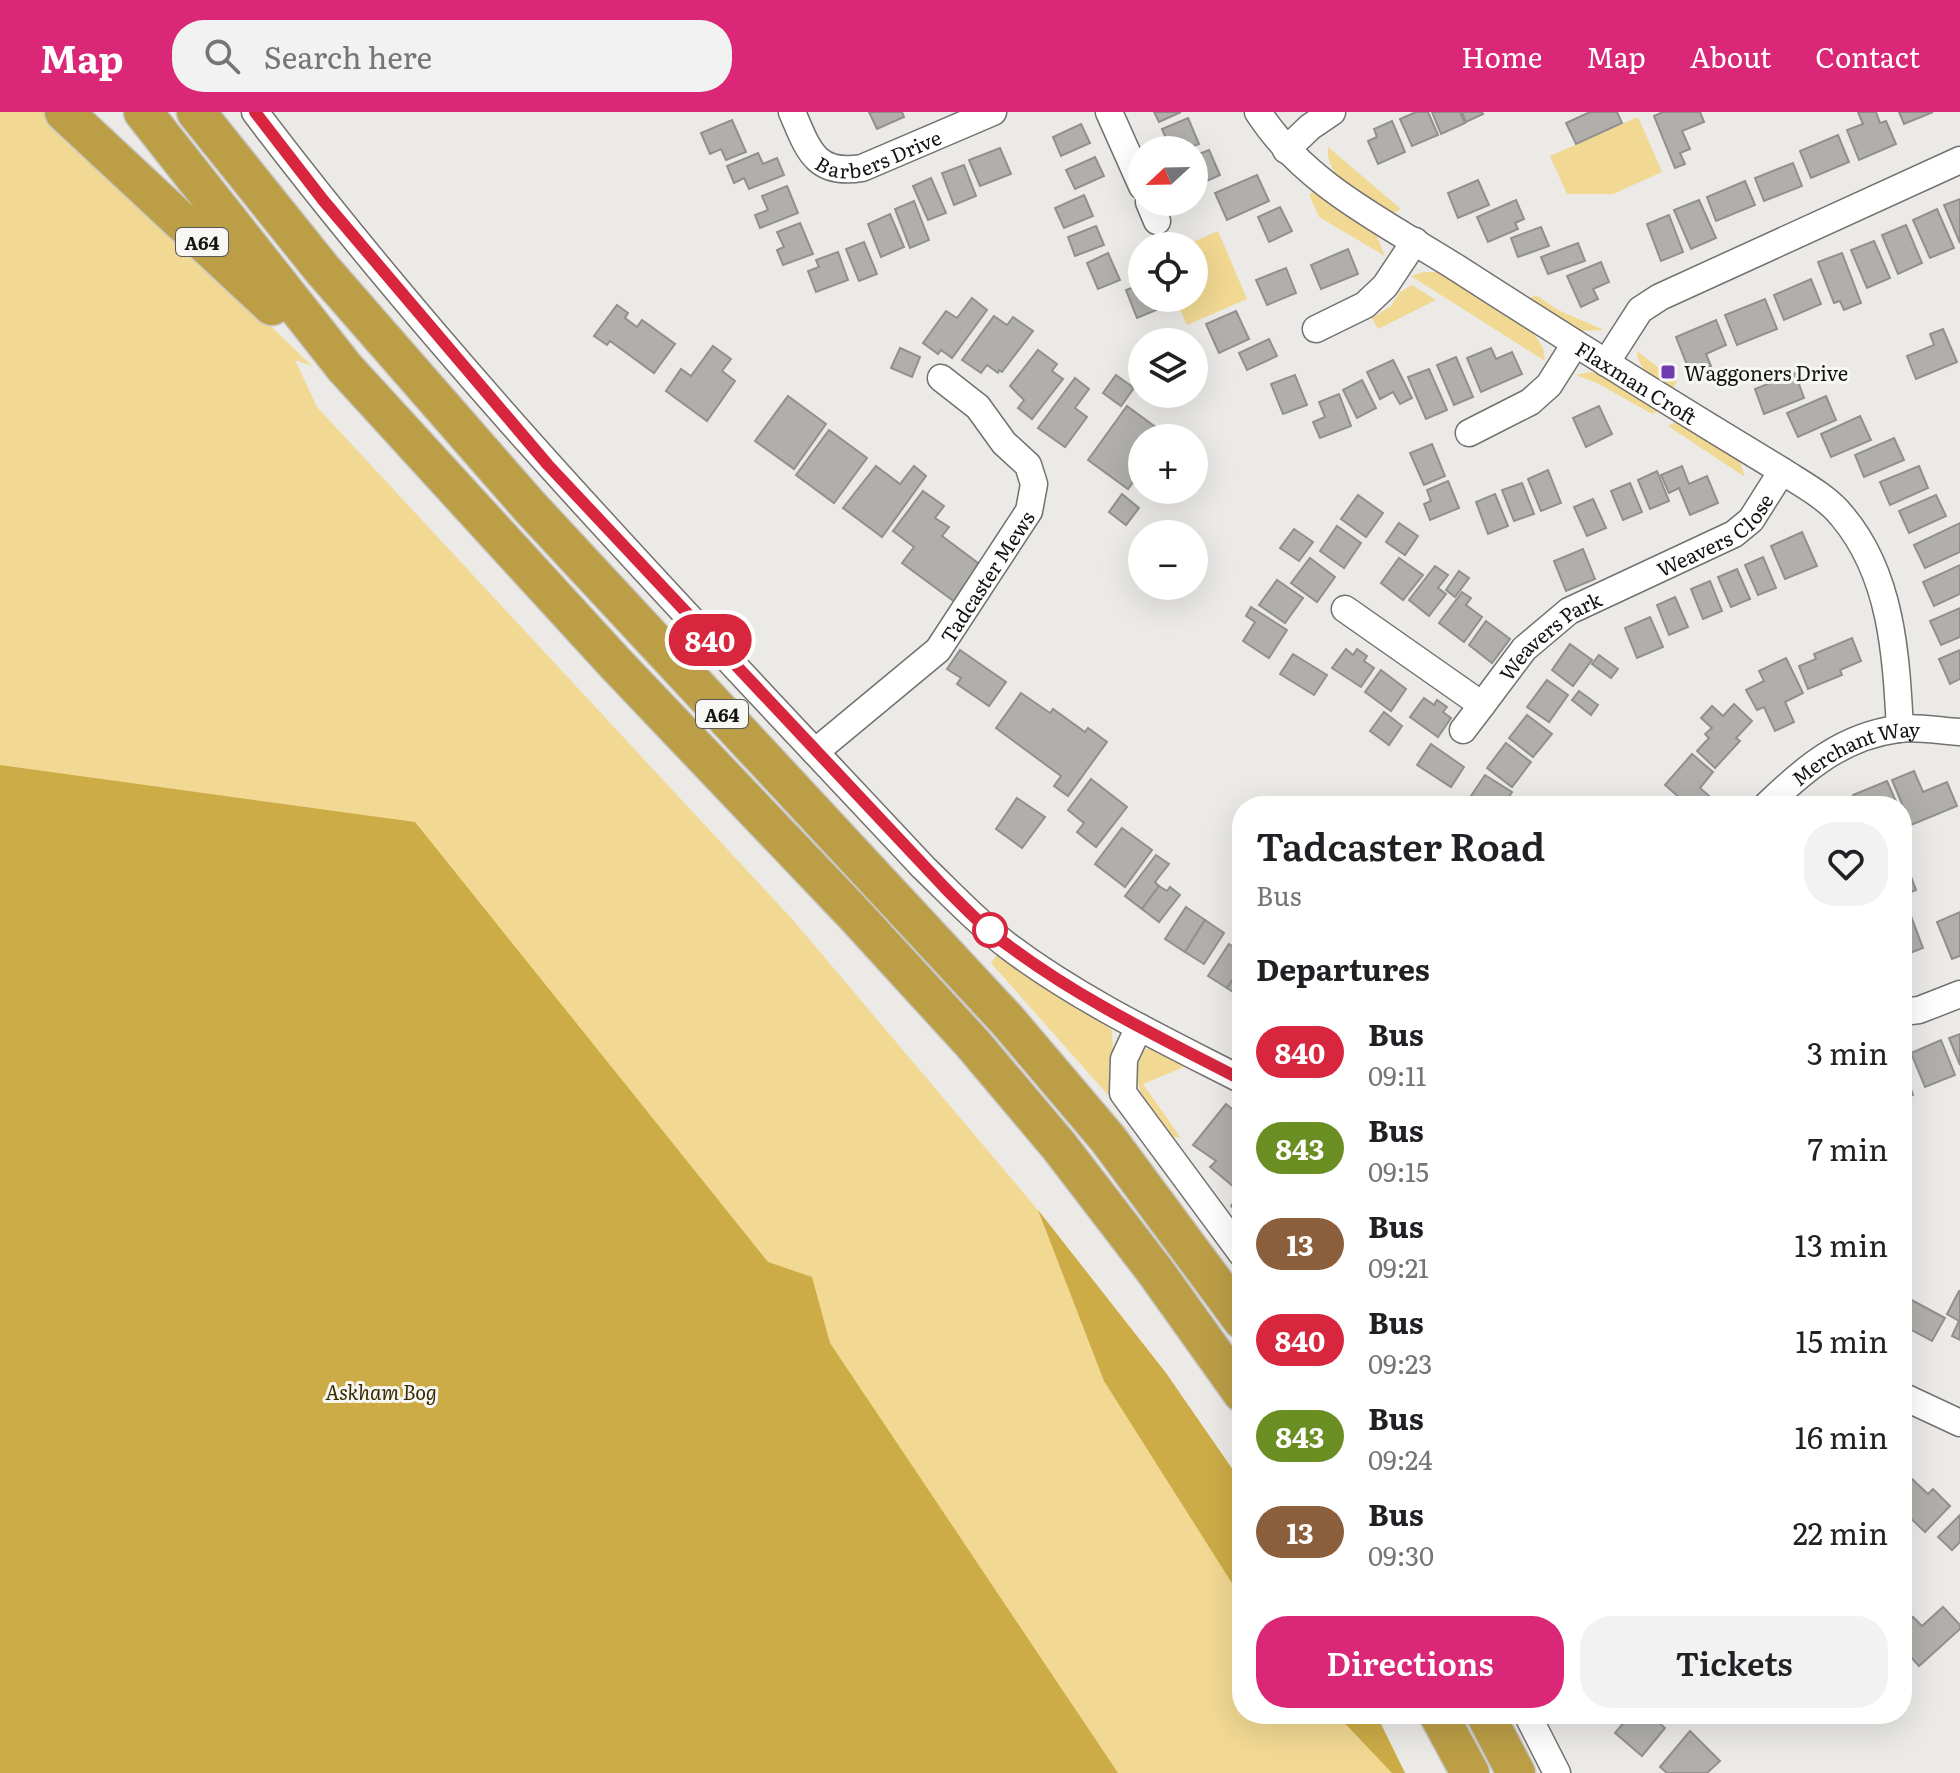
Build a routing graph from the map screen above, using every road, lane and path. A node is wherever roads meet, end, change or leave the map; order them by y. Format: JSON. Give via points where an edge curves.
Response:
{"nodes":[{"id":1,"x":64,"y":112,"type":"edge"},
{"id":2,"x":143,"y":112,"type":"edge"},
{"id":3,"x":196,"y":112,"type":"edge"},
{"id":4,"x":255,"y":112,"type":"edge"},
{"id":5,"x":792,"y":112,"type":"edge"},
{"id":6,"x":993,"y":112,"type":"edge"},
{"id":7,"x":1109,"y":112,"type":"edge"},
{"id":8,"x":1258,"y":112,"type":"edge"},
{"id":9,"x":1332,"y":112,"type":"edge"},
{"id":10,"x":1286,"y":150,"type":"junction"},
{"id":11,"x":1128,"y":155,"type":"edge"},
{"id":12,"x":1960,"y":160,"type":"edge"},
{"id":13,"x":1415,"y":241,"type":"junction"},
{"id":14,"x":1316,"y":329,"type":"dead end"},
{"id":15,"x":1575,"y":344,"type":"junction"},
{"id":16,"x":1606,"y":363,"type":"junction"},
{"id":17,"x":345,"y":368,"type":"junction"},
{"id":18,"x":941,"y":378,"type":"dead end"},
{"id":19,"x":1469,"y":433,"type":"dead end"},
{"id":20,"x":1782,"y":471,"type":"junction"},
{"id":21,"x":1632,"y":580,"type":"joint"},
{"id":22,"x":1345,"y":609,"type":"dead end"},
{"id":23,"x":1482,"y":705,"type":"junction"},
{"id":24,"x":1900,"y":729,"type":"junction"},
{"id":25,"x":1463,"y":730,"type":"dead end"},
{"id":26,"x":1960,"y":732,"type":"edge"},
{"id":27,"x":815,"y":752,"type":"junction"},
{"id":28,"x":1776,"y":796,"type":"edge"},
{"id":29,"x":1960,"y":994,"type":"edge"},
{"id":30,"x":1912,"y":1011,"type":"edge"},
{"id":31,"x":1139,"y":1027,"type":"junction"},
{"id":32,"x":1232,"y":1075,"type":"edge"},
{"id":33,"x":1232,"y":1240,"type":"edge"},
{"id":34,"x":1232,"y":1306,"type":"edge"},
{"id":35,"x":1232,"y":1379,"type":"edge"},
{"id":36,"x":1912,"y":1401,"type":"edge"},
{"id":37,"x":1960,"y":1423,"type":"edge"},
{"id":38,"x":1443,"y":1724,"type":"edge"},
{"id":39,"x":1490,"y":1724,"type":"edge"},
{"id":40,"x":1532,"y":1724,"type":"edge"},
{"id":41,"x":1470,"y":1773,"type":"edge"},
{"id":42,"x":1516,"y":1773,"type":"edge"},
{"id":43,"x":1557,"y":1773,"type":"edge"}],
"edges":[{"from":1,"to":17,"type":"highway","number":"A64"},
{"from":2,"to":17,"type":"highway","number":"A64"},
{"from":3,"to":34,"type":"highway","number":"A64","via":[[322,269],[530,507],[1007,1020],[1108,1139]]},
{"from":4,"to":27,"type":"street","via":[[548,465]]},
{"from":5,"to":6,"type":"street","name":"Barbers Drive","via":[[813,157],[843,171],[862,168]]},
{"from":7,"to":11,"type":"street"},
{"from":8,"to":10,"type":"street","name":"Flaxman Croft"},
{"from":9,"to":10,"type":"street"},
{"from":10,"to":13,"type":"street","name":"Flaxman Croft","via":[[1328,187]]},
{"from":12,"to":16,"type":"street","via":[[1660,297],[1640,310]]},
{"from":13,"to":14,"type":"street","via":[[1385,286],[1365,305]]},
{"from":13,"to":15,"type":"street","name":"Flaxman Croft"},
{"from":15,"to":16,"type":"street","name":"Flaxman Croft"},
{"from":15,"to":19,"type":"street","via":[[1549,385],[1530,402]]},
{"from":16,"to":20,"type":"street","name":"Flaxman Croft"},
{"from":17,"to":35,"type":"highway","number":"A64","via":[[973,1044],[1059,1146]]},
{"from":18,"to":27,"type":"street","name":"Tadcaster Mews","via":[[978,407],[1028,465],[1034,484],[1029,511],[938,650]]},
{"from":20,"to":21,"type":"street","name":"Weavers Close","via":[[1751,520],[1734,534]]},
{"from":20,"to":24,"type":"street","name":"Flaxman Croft","via":[[1841,514],[1878,580],[1897,660]]},
{"from":21,"to":23,"type":"street","name":"Weavers Park","via":[[1569,611],[1542,632]]},
{"from":22,"to":23,"type":"street"},
{"from":23,"to":25,"type":"street","name":"Weavers Park"},
{"from":24,"to":26,"type":"street","name":"Merchant Way"},
{"from":24,"to":28,"type":"street","name":"Merchant Way","via":[[1861,737],[1829,753]]},
{"from":27,"to":31,"type":"street","via":[[923,867],[1006,944]]},
{"from":29,"to":30,"type":"street"},
{"from":31,"to":32,"type":"street"},
{"from":31,"to":33,"type":"street","via":[[1124,1059],[1123,1093]]},
{"from":36,"to":37,"type":"street"},
{"from":38,"to":41,"type":"highway"},
{"from":39,"to":42,"type":"highway"},
{"from":40,"to":43,"type":"street"}]}
